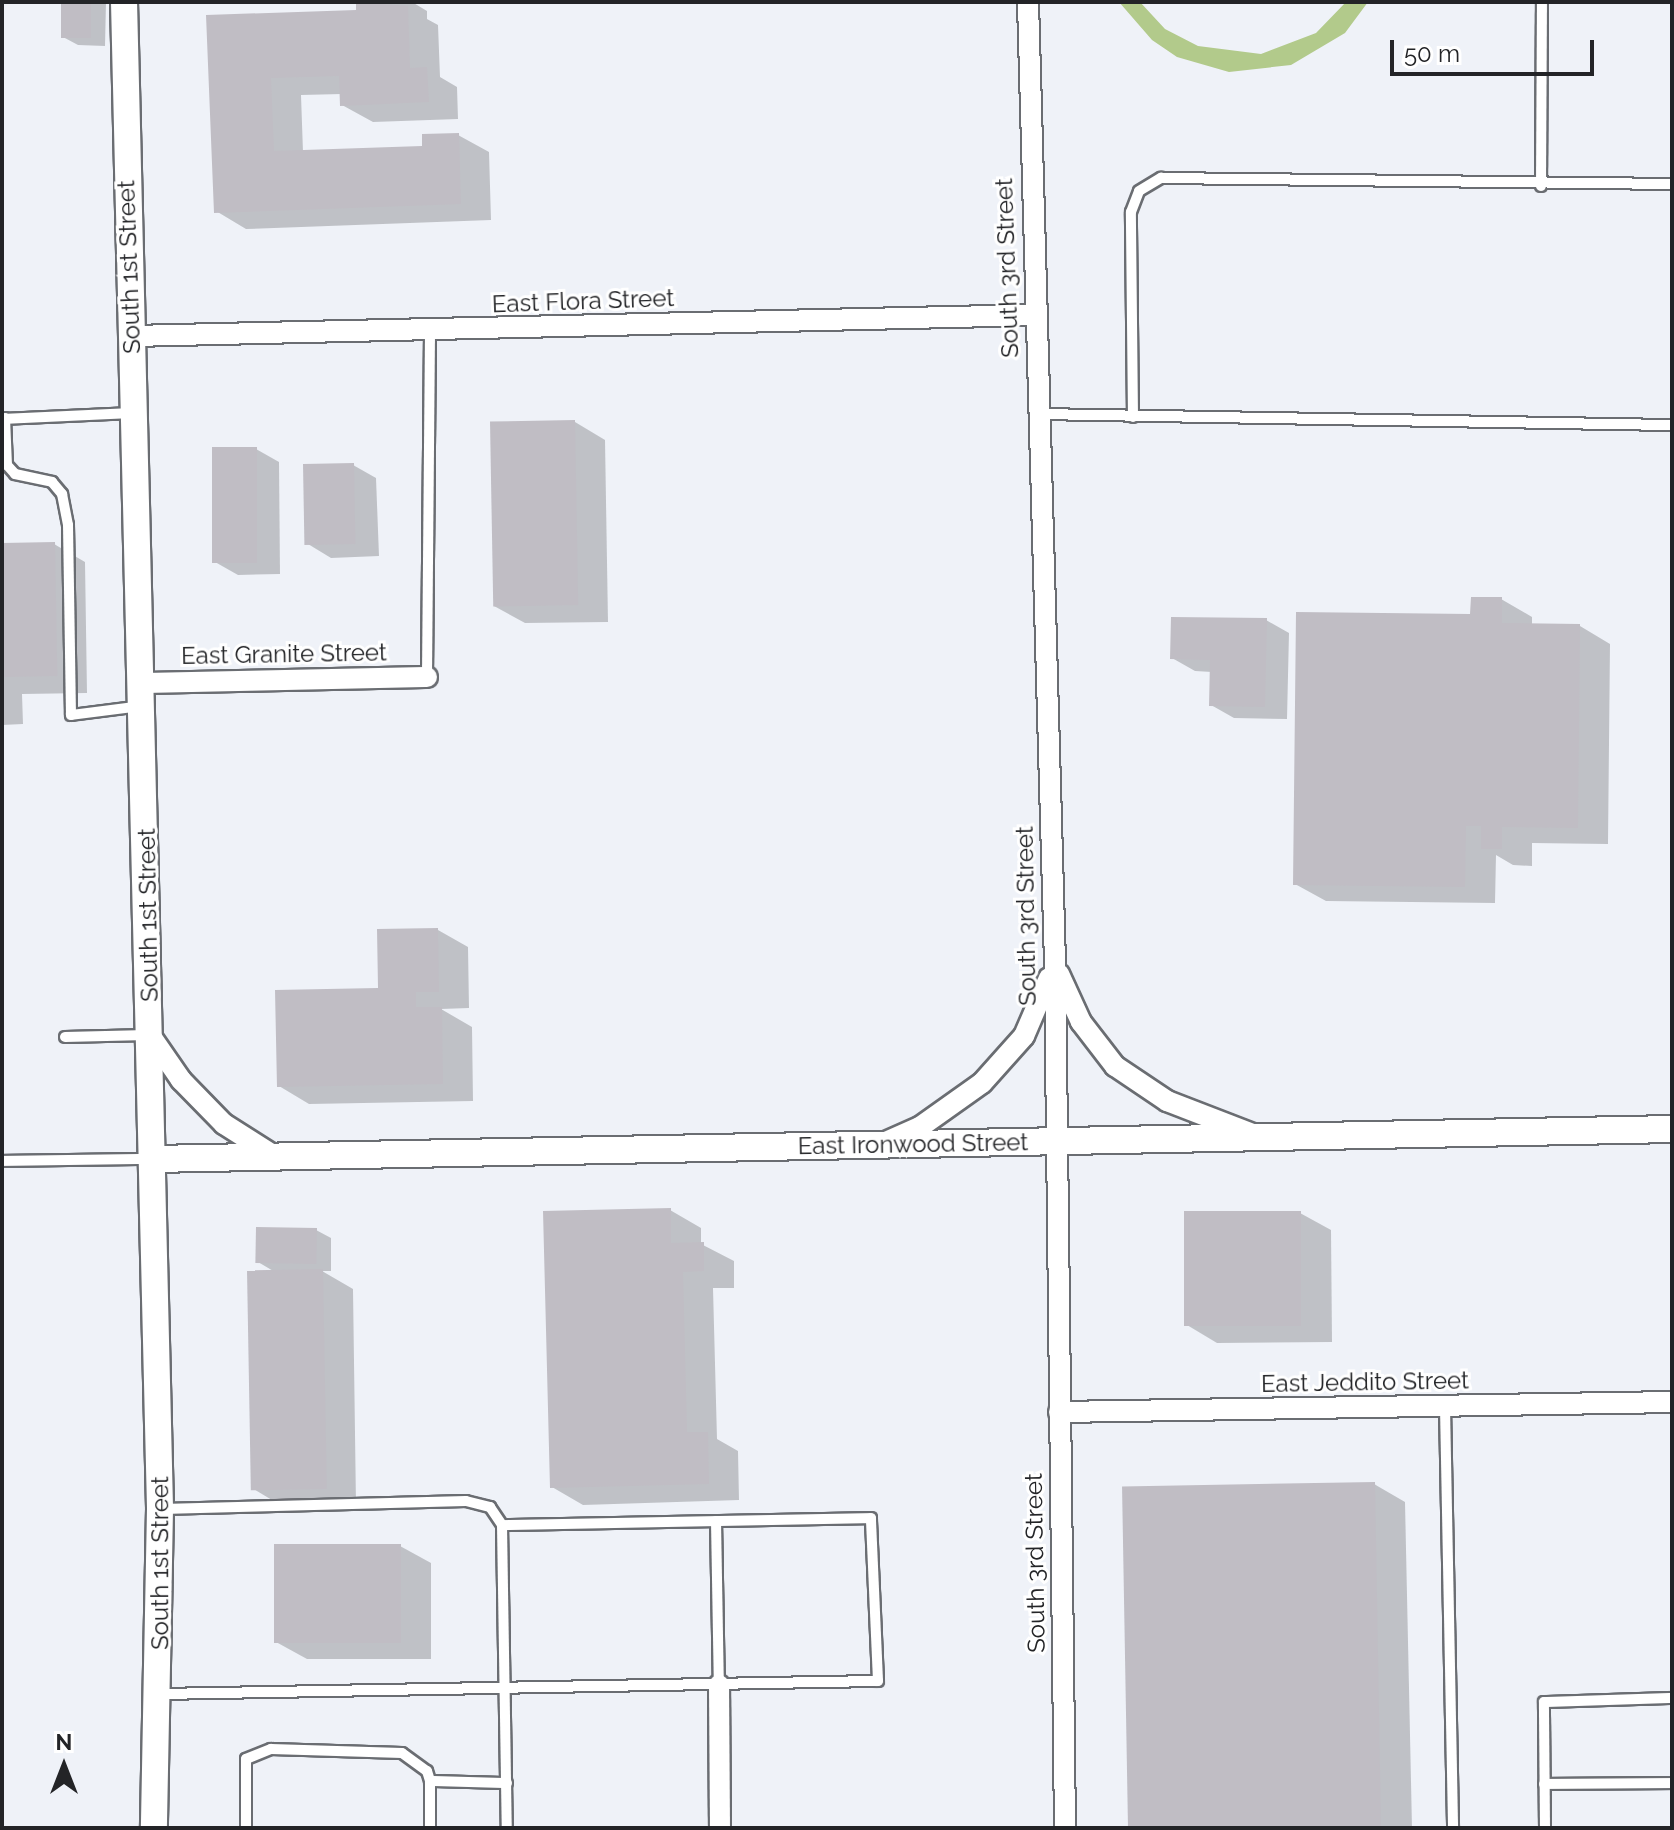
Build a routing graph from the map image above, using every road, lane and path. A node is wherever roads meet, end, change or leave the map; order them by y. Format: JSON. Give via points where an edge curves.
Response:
{"nodes":[{"id":1,"x":124,"y":2,"type":"edge"},
{"id":2,"x":1028,"y":2,"type":"edge"},
{"id":3,"x":1542,"y":2,"type":"edge"},
{"id":4,"x":1672,"y":184,"type":"edge"},
{"id":5,"x":1541,"y":186,"type":"junction"},
{"id":6,"x":1035,"y":315,"type":"junction"},
{"id":7,"x":430,"y":332,"type":"junction"},
{"id":8,"x":132,"y":336,"type":"junction"},
{"id":9,"x":134,"y":413,"type":"junction"},
{"id":10,"x":1037,"y":414,"type":"junction"},
{"id":11,"x":1133,"y":417,"type":"junction"},
{"id":12,"x":4,"y":418,"type":"edge"},
{"id":13,"x":1672,"y":425,"type":"edge"},
{"id":14,"x":427,"y":677,"type":"joint"},
{"id":15,"x":143,"y":694,"type":"junction"},
{"id":16,"x":1055,"y":963,"type":"junction"},
{"id":17,"x":150,"y":1035,"type":"junction"},
{"id":18,"x":65,"y":1037,"type":"dead end"},
{"id":19,"x":1672,"y":1129,"type":"edge"},
{"id":20,"x":1263,"y":1137,"type":"junction"},
{"id":21,"x":1055,"y":1141,"type":"junction"},
{"id":22,"x":881,"y":1144,"type":"junction"},
{"id":23,"x":276,"y":1157,"type":"junction"},
{"id":24,"x":153,"y":1159,"type":"junction"},
{"id":25,"x":2,"y":1161,"type":"edge"},
{"id":26,"x":1672,"y":1402,"type":"edge"},
{"id":27,"x":1445,"y":1407,"type":"junction"},
{"id":28,"x":1059,"y":1412,"type":"junction"},
{"id":29,"x":160,"y":1509,"type":"junction"},
{"id":30,"x":716,"y":1521,"type":"junction"},
{"id":31,"x":502,"y":1525,"type":"junction"},
{"id":32,"x":719,"y":1685,"type":"junction"},
{"id":33,"x":506,"y":1688,"type":"junction"},
{"id":34,"x":160,"y":1694,"type":"junction"},
{"id":35,"x":1672,"y":1698,"type":"edge"},
{"id":36,"x":430,"y":1781,"type":"junction"},
{"id":37,"x":507,"y":1783,"type":"junction"},
{"id":38,"x":1672,"y":1783,"type":"edge"},
{"id":39,"x":1544,"y":1784,"type":"junction"},
{"id":40,"x":154,"y":1828,"type":"edge"},
{"id":41,"x":246,"y":1828,"type":"edge"},
{"id":42,"x":430,"y":1828,"type":"edge"},
{"id":43,"x":507,"y":1828,"type":"edge"},
{"id":44,"x":720,"y":1828,"type":"edge"},
{"id":45,"x":1065,"y":1828,"type":"edge"},
{"id":46,"x":1453,"y":1828,"type":"edge"},
{"id":47,"x":1545,"y":1828,"type":"edge"}],
"edges":[{"from":1,"to":8,"type":"street","name":"South 1st Street"},
{"from":2,"to":6,"type":"street","name":"South 3rd Street"},
{"from":3,"to":5,"type":"lane"},
{"from":4,"to":5,"type":"lane"},
{"from":5,"to":11,"type":"lane","via":[[1161,178],[1139,191],[1131,212]]},
{"from":6,"to":7,"type":"street","name":"East Flora Street"},
{"from":6,"to":10,"type":"street","name":"South 3rd Street"},
{"from":7,"to":8,"type":"street","name":"East Flora Street"},
{"from":7,"to":14,"type":"lane"},
{"from":8,"to":9,"type":"street","name":"South 1st Street"},
{"from":9,"to":12,"type":"lane"},
{"from":9,"to":15,"type":"street","name":"South 1st Street"},
{"from":10,"to":11,"type":"lane"},
{"from":10,"to":16,"type":"street","name":"South 3rd Street"},
{"from":11,"to":13,"type":"lane"},
{"from":12,"to":15,"type":"lane","via":[[7,465],[15,474],[52,482],[65,509],[71,715]]},
{"from":14,"to":15,"type":"street","name":"East Granite Street"},
{"from":15,"to":17,"type":"street","name":"South 1st Street"},
{"from":16,"to":20,"type":"street","via":[[1081,1022],[1115,1066],[1167,1101]]},
{"from":16,"to":21,"type":"street","name":"South 3rd Street"},
{"from":16,"to":22,"type":"street","via":[[1039,1010],[1003,1061],[955,1105]]},
{"from":17,"to":18,"type":"lane"},
{"from":17,"to":23,"type":"street","via":[[181,1080],[224,1124]]},
{"from":17,"to":24,"type":"street","name":"South 1st Street"},
{"from":19,"to":20,"type":"street","name":"East Ironwood Street"},
{"from":20,"to":21,"type":"street","name":"East Ironwood Street"},
{"from":21,"to":22,"type":"street","name":"East Ironwood Street"},
{"from":21,"to":28,"type":"street","name":"South 3rd Street"},
{"from":22,"to":23,"type":"street","name":"East Ironwood Street"},
{"from":23,"to":24,"type":"street","name":"East Ironwood Street"},
{"from":24,"to":25,"type":"lane"},
{"from":24,"to":29,"type":"street","name":"South 1st Street"},
{"from":26,"to":27,"type":"street","name":"East Jeddito Street"},
{"from":27,"to":28,"type":"street","name":"East Jeddito Street"},
{"from":27,"to":46,"type":"lane"},
{"from":28,"to":45,"type":"street","name":"South 3rd Street"},
{"from":29,"to":31,"type":"lane","via":[[466,1501],[490,1507]]},
{"from":29,"to":34,"type":"street","name":"South 1st Street"},
{"from":30,"to":31,"type":"lane"},
{"from":30,"to":32,"type":"lane"},
{"from":30,"to":32,"type":"lane","via":[[871,1518],[878,1681]]},
{"from":31,"to":33,"type":"lane"},
{"from":32,"to":33,"type":"lane"},
{"from":32,"to":44,"type":"street"},
{"from":33,"to":34,"type":"lane"},
{"from":33,"to":37,"type":"lane"},
{"from":34,"to":40,"type":"street","name":"South 1st Street"},
{"from":35,"to":39,"type":"lane","via":[[1544,1702]]},
{"from":36,"to":37,"type":"lane"},
{"from":36,"to":41,"type":"lane","via":[[427,1771],[402,1753],[253,1753],[246,1759]]},
{"from":36,"to":42,"type":"lane"},
{"from":37,"to":43,"type":"lane"},
{"from":38,"to":39,"type":"lane"},
{"from":39,"to":47,"type":"lane"}]}
